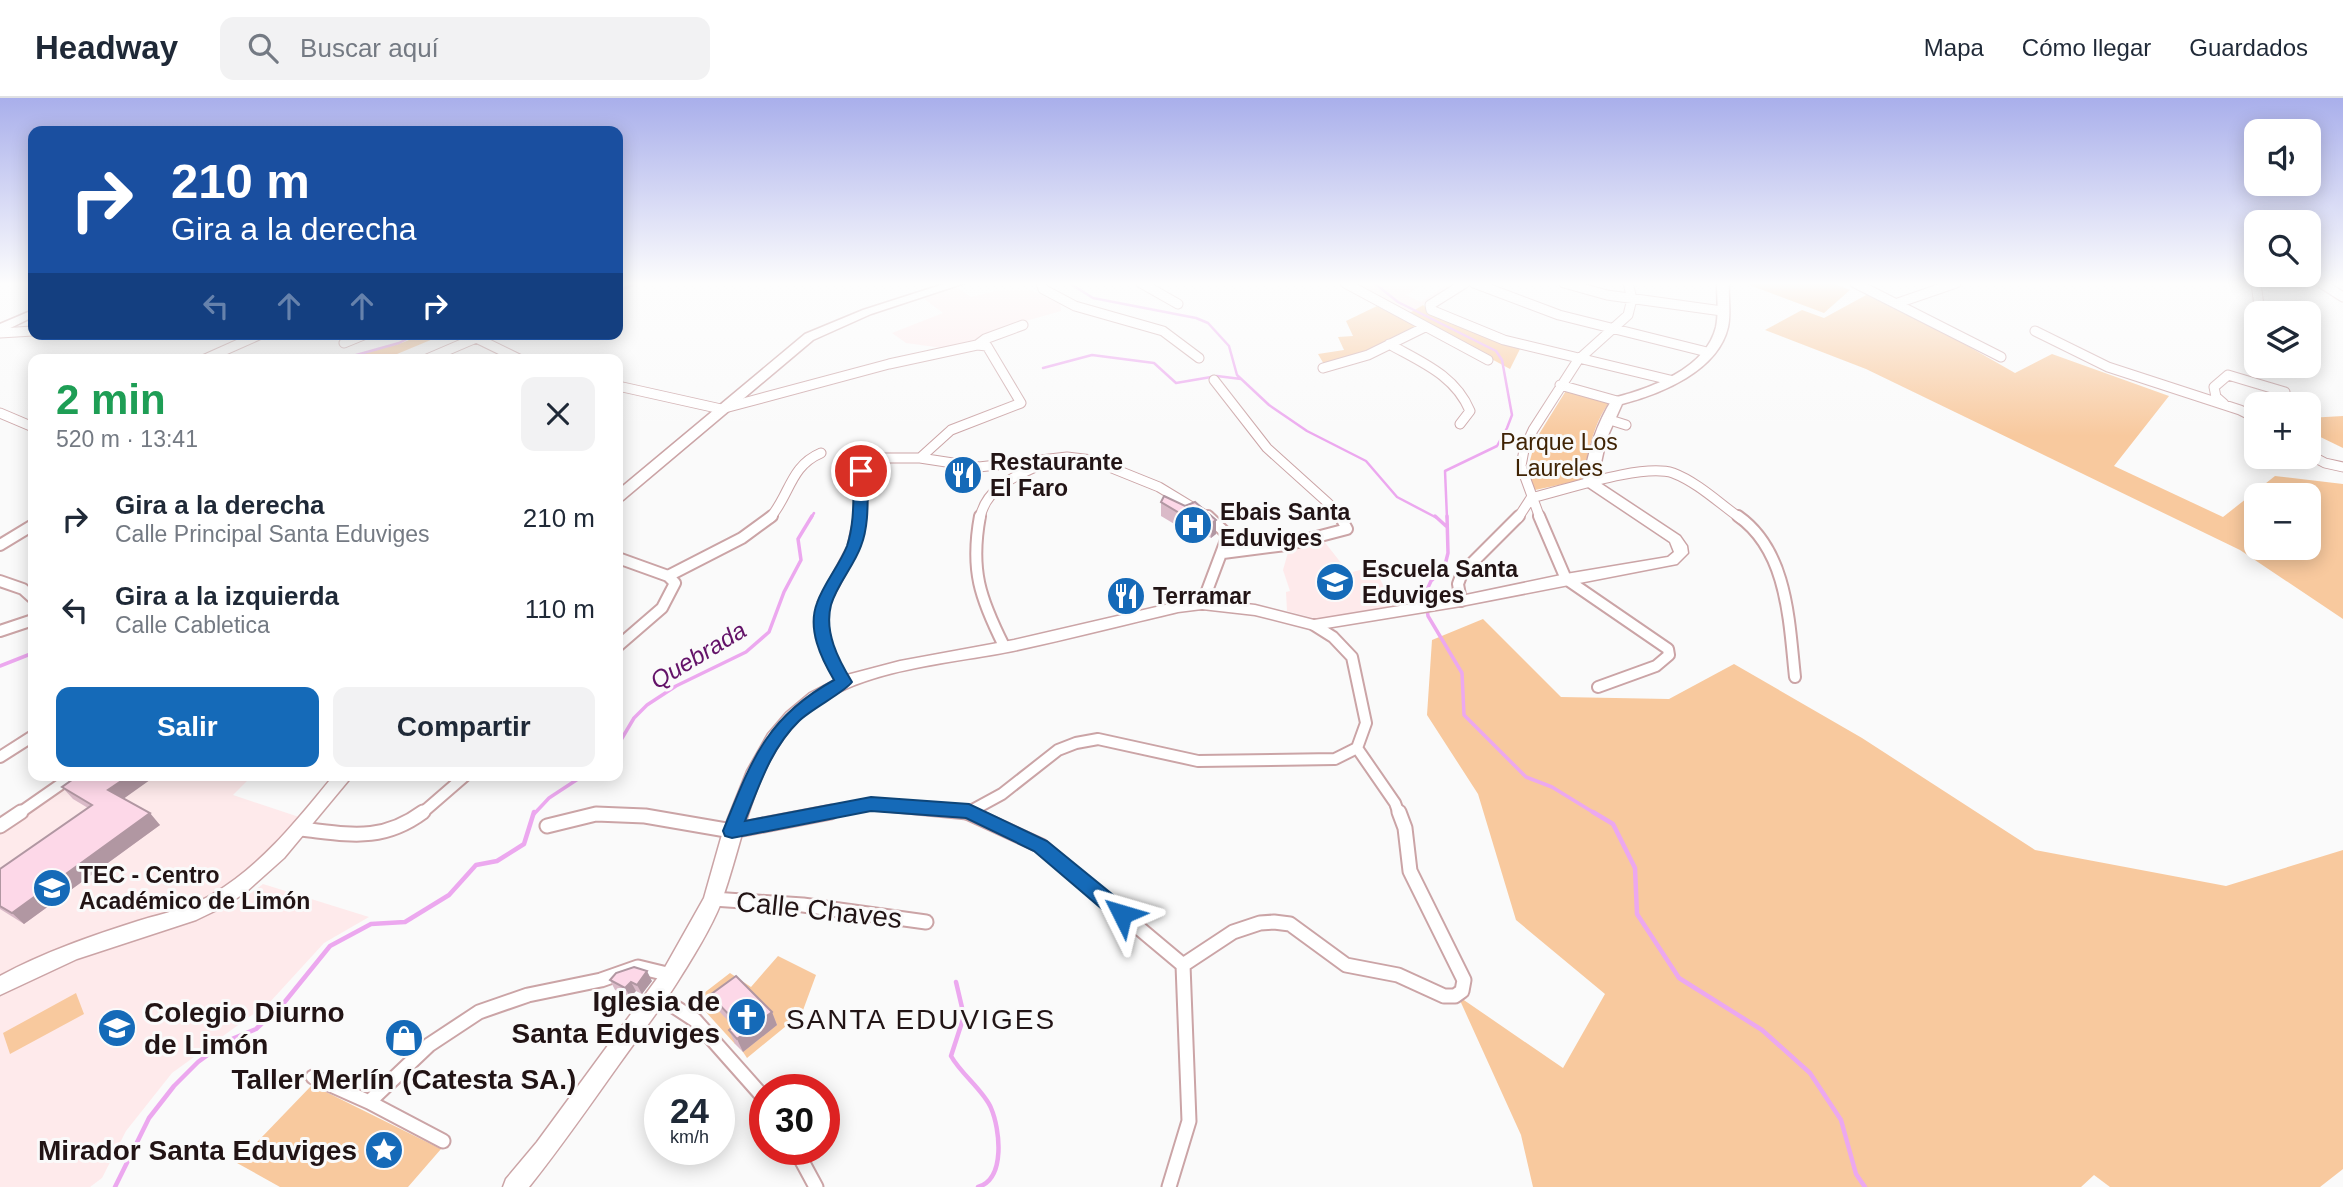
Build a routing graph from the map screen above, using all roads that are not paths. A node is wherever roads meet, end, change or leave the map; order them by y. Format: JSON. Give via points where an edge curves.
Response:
{"nodes":[{"id":1,"x":816,"y":334,"type":"edge"},
{"id":2,"x":999,"y":334,"type":"edge"},
{"id":3,"x":1167,"y":334,"type":"edge"},
{"id":4,"x":1411,"y":334,"type":"edge"},
{"id":5,"x":1438,"y":334,"type":"edge"},
{"id":6,"x":1485,"y":334,"type":"edge"},
{"id":7,"x":1605,"y":334,"type":"edge"},
{"id":8,"x":1626,"y":334,"type":"edge"},
{"id":9,"x":1719,"y":334,"type":"edge"},
{"id":10,"x":1957,"y":334,"type":"edge"},
{"id":11,"x":2039,"y":334,"type":"edge"},
{"id":12,"x":240,"y":340,"type":"edge"},
{"id":13,"x":351,"y":340,"type":"edge"},
{"id":14,"x":464,"y":340,"type":"edge"},
{"id":15,"x":480,"y":340,"type":"edge"},
{"id":16,"x":344,"y":343,"type":"dead end"},
{"id":17,"x":1389,"y":344,"type":"junction"},
{"id":18,"x":977,"y":345,"type":"junction"},
{"id":19,"x":1707,"y":352,"type":"junction"},
{"id":20,"x":214,"y":354,"type":"edge"},
{"id":21,"x":437,"y":354,"type":"edge"},
{"id":22,"x":509,"y":354,"type":"edge"},
{"id":23,"x":2001,"y":357,"type":"dead end"},
{"id":24,"x":1199,"y":358,"type":"dead end"},
{"id":25,"x":1488,"y":360,"type":"dead end"},
{"id":26,"x":1578,"y":360,"type":"junction"},
{"id":27,"x":1324,"y":368,"type":"dead end"},
{"id":28,"x":1214,"y":380,"type":"dead end"},
{"id":29,"x":1670,"y":380,"type":"junction"},
{"id":30,"x":1560,"y":385,"type":"junction"},
{"id":31,"x":623,"y":387,"type":"edge"},
{"id":32,"x":2285,"y":392,"type":"dead end"},
{"id":33,"x":1617,"y":401,"type":"junction"},
{"id":34,"x":2226,"y":405,"type":"junction"},
{"id":35,"x":721,"y":409,"type":"junction"},
{"id":36,"x":0,"y":413,"type":"edge"},
{"id":37,"x":2244,"y":413,"type":"edge"},
{"id":38,"x":1607,"y":419,"type":"junction"},
{"id":39,"x":1460,"y":424,"type":"dead end"},
{"id":40,"x":28,"y":425,"type":"edge"},
{"id":41,"x":1626,"y":425,"type":"dead end"},
{"id":42,"x":821,"y":453,"type":"dead end"},
{"id":43,"x":919,"y":458,"type":"junction"},
{"id":44,"x":1055,"y":459,"type":"junction"},
{"id":45,"x":2321,"y":461,"type":"edge"},
{"id":46,"x":2343,"y":467,"type":"edge"},
{"id":47,"x":1590,"y":482,"type":"junction"},
{"id":48,"x":623,"y":493,"type":"edge"},
{"id":49,"x":1531,"y":499,"type":"junction"},
{"id":50,"x":28,"y":528,"type":"edge"},
{"id":51,"x":0,"y":545,"type":"edge"},
{"id":52,"x":1223,"y":553,"type":"junction"},
{"id":53,"x":623,"y":560,"type":"edge"},
{"id":54,"x":668,"y":576,"type":"junction"},
{"id":55,"x":1566,"y":579,"type":"junction"},
{"id":56,"x":0,"y":581,"type":"edge"},
{"id":57,"x":28,"y":586,"type":"edge"},
{"id":58,"x":23,"y":589,"type":"junction"},
{"id":59,"x":28,"y":594,"type":"edge"},
{"id":60,"x":1461,"y":601,"type":"junction"},
{"id":61,"x":1202,"y":604,"type":"junction"},
{"id":62,"x":28,"y":622,"type":"edge"},
{"id":63,"x":1314,"y":625,"type":"junction"},
{"id":64,"x":0,"y":631,"type":"edge"},
{"id":65,"x":623,"y":642,"type":"edge"},
{"id":66,"x":1004,"y":646,"type":"junction"},
{"id":67,"x":1795,"y":677,"type":"dead end"},
{"id":68,"x":843,"y":682,"type":"junction"},
{"id":69,"x":1598,"y":687,"type":"dead end"},
{"id":70,"x":28,"y":739,"type":"edge"},
{"id":71,"x":1357,"y":748,"type":"junction"},
{"id":72,"x":0,"y":757,"type":"edge"},
{"id":73,"x":65,"y":781,"type":"edge"},
{"id":74,"x":339,"y":781,"type":"edge"},
{"id":75,"x":459,"y":781,"type":"edge"},
{"id":76,"x":969,"y":811,"type":"junction"},
{"id":77,"x":547,"y":825,"type":"dead end"},
{"id":78,"x":0,"y":826,"type":"edge"},
{"id":79,"x":300,"y":829,"type":"junction"},
{"id":80,"x":732,"y":831,"type":"junction"},
{"id":81,"x":713,"y":899,"type":"junction"},
{"id":82,"x":926,"y":922,"type":"dead end"},
{"id":83,"x":1183,"y":965,"type":"junction"},
{"id":84,"x":671,"y":975,"type":"junction"},
{"id":85,"x":0,"y":986,"type":"edge"},
{"id":86,"x":658,"y":996,"type":"junction"},
{"id":87,"x":313,"y":1077,"type":"dead end"},
{"id":88,"x":749,"y":1081,"type":"edge"},
{"id":89,"x":369,"y":1102,"type":"junction"},
{"id":90,"x":443,"y":1141,"type":"dead end"},
{"id":91,"x":804,"y":1165,"type":"edge"},
{"id":92,"x":514,"y":1187,"type":"edge"},
{"id":93,"x":816,"y":1187,"type":"edge"},
{"id":94,"x":1168,"y":1187,"type":"edge"}],
"edges":[{"from":1,"to":35,"type":"street","via":[[785,354]]},
{"from":2,"to":18,"type":"street"},
{"from":3,"to":24,"type":"street"},
{"from":4,"to":17,"type":"street"},
{"from":5,"to":25,"type":"street"},
{"from":6,"to":26,"type":"street"},
{"from":7,"to":26,"type":"street"},
{"from":8,"to":19,"type":"street"},
{"from":9,"to":19,"type":"street"},
{"from":10,"to":23,"type":"street"},
{"from":11,"to":34,"type":"street","via":[[2096,363]]},
{"from":12,"to":20,"type":"street"},
{"from":13,"to":16,"type":"street"},
{"from":14,"to":21,"type":"street"},
{"from":15,"to":22,"type":"street"},
{"from":17,"to":27,"type":"street"},
{"from":17,"to":39,"type":"street","via":[[1455,383],[1470,411]]},
{"from":18,"to":35,"type":"street"},
{"from":18,"to":43,"type":"street","via":[[987,346],[995,355],[1000,372],[1021,404],[951,430]]},
{"from":19,"to":29,"type":"street"},
{"from":26,"to":29,"type":"street"},
{"from":26,"to":30,"type":"street"},
{"from":28,"to":52,"type":"street","via":[[1287,468],[1326,500],[1348,529],[1306,542]]},
{"from":29,"to":33,"type":"street"},
{"from":30,"to":33,"type":"street"},
{"from":30,"to":49,"type":"street","via":[[1524,450],[1521,466]]},
{"from":31,"to":35,"type":"street"},
{"from":32,"to":34,"type":"street","via":[[2228,375],[2214,387],[2216,397]]},
{"from":33,"to":38,"type":"street"},
{"from":34,"to":37,"type":"street"},
{"from":35,"to":48,"type":"street"},
{"from":36,"to":40,"type":"street"},
{"from":38,"to":41,"type":"street"},
{"from":38,"to":47,"type":"street","via":[[1596,445]]},
{"from":42,"to":54,"type":"street","via":[[802,462],[775,512],[746,536]]},
{"from":43,"to":44,"type":"street","via":[[965,467]]},
{"from":43,"to":68,"type":"street","via":[[872,458],[861,471],[859,530],[824,604],[822,627],[828,657]]},
{"from":44,"to":52,"type":"street","via":[[1100,461],[1197,506],[1224,528],[1227,542]]},
{"from":44,"to":66,"type":"street","via":[[1004,484],[981,507],[974,575]]},
{"from":45,"to":46,"type":"street"},
{"from":47,"to":49,"type":"street"},
{"from":47,"to":55,"type":"street","via":[[1675,539],[1681,554],[1672,561]]},
{"from":47,"to":67,"type":"street","via":[[1646,470],[1669,472],[1746,522],[1768,551],[1787,598]]},
{"from":49,"to":55,"type":"street"},
{"from":49,"to":60,"type":"street","via":[[1514,523],[1462,573],[1458,584]]},
{"from":50,"to":51,"type":"street"},
{"from":52,"to":61,"type":"street"},
{"from":53,"to":54,"type":"street"},
{"from":54,"to":65,"type":"street","via":[[675,583],[663,608]]},
{"from":55,"to":60,"type":"street"},
{"from":55,"to":69,"type":"street","via":[[1668,649],[1669,655],[1656,666]]},
{"from":56,"to":58,"type":"street"},
{"from":57,"to":58,"type":"street"},
{"from":58,"to":59,"type":"street"},
{"from":60,"to":63,"type":"street"},
{"from":61,"to":63,"type":"street","via":[[1255,610]]},
{"from":61,"to":66,"type":"street"},
{"from":62,"to":64,"type":"street"},
{"from":63,"to":71,"type":"street","via":[[1352,657],[1366,723]]},
{"from":66,"to":68,"type":"street"},
{"from":68,"to":80,"type":"street","via":[[816,697],[774,738]]},
{"from":70,"to":72,"type":"street"},
{"from":71,"to":76,"type":"street","via":[[1335,759],[1198,761],[1098,739],[1081,740],[1048,755],[996,799]]},
{"from":71,"to":83,"type":"street","via":[[1395,803],[1405,828],[1410,871],[1464,980],[1462,991],[1444,996],[1398,975],[1346,965],[1290,924],[1279,922],[1242,926]]},
{"from":73,"to":78,"type":"street"},
{"from":74,"to":79,"type":"street"},
{"from":75,"to":79,"type":"street","via":[[415,818],[392,828],[368,835]]},
{"from":76,"to":80,"type":"street","via":[[871,804]]},
{"from":76,"to":83,"type":"street","via":[[1041,846]]},
{"from":77,"to":80,"type":"street","via":[[596,814],[645,816]]},
{"from":79,"to":85,"type":"street","via":[[260,870],[196,912],[69,952]]},
{"from":80,"to":81,"type":"street"},
{"from":81,"to":82,"type":"street","name":"Calle Chaves","via":[[803,905]]},
{"from":81,"to":84,"type":"street"},
{"from":83,"to":94,"type":"street","via":[[1189,1121]]},
{"from":84,"to":86,"type":"street"},
{"from":84,"to":89,"type":"street","via":[[638,967],[479,1012],[429,1045]]},
{"from":86,"to":88,"type":"street","via":[[695,1020]]},
{"from":86,"to":92,"type":"street"},
{"from":87,"to":89,"type":"street"},
{"from":89,"to":90,"type":"street"},
{"from":91,"to":93,"type":"street"}]}
